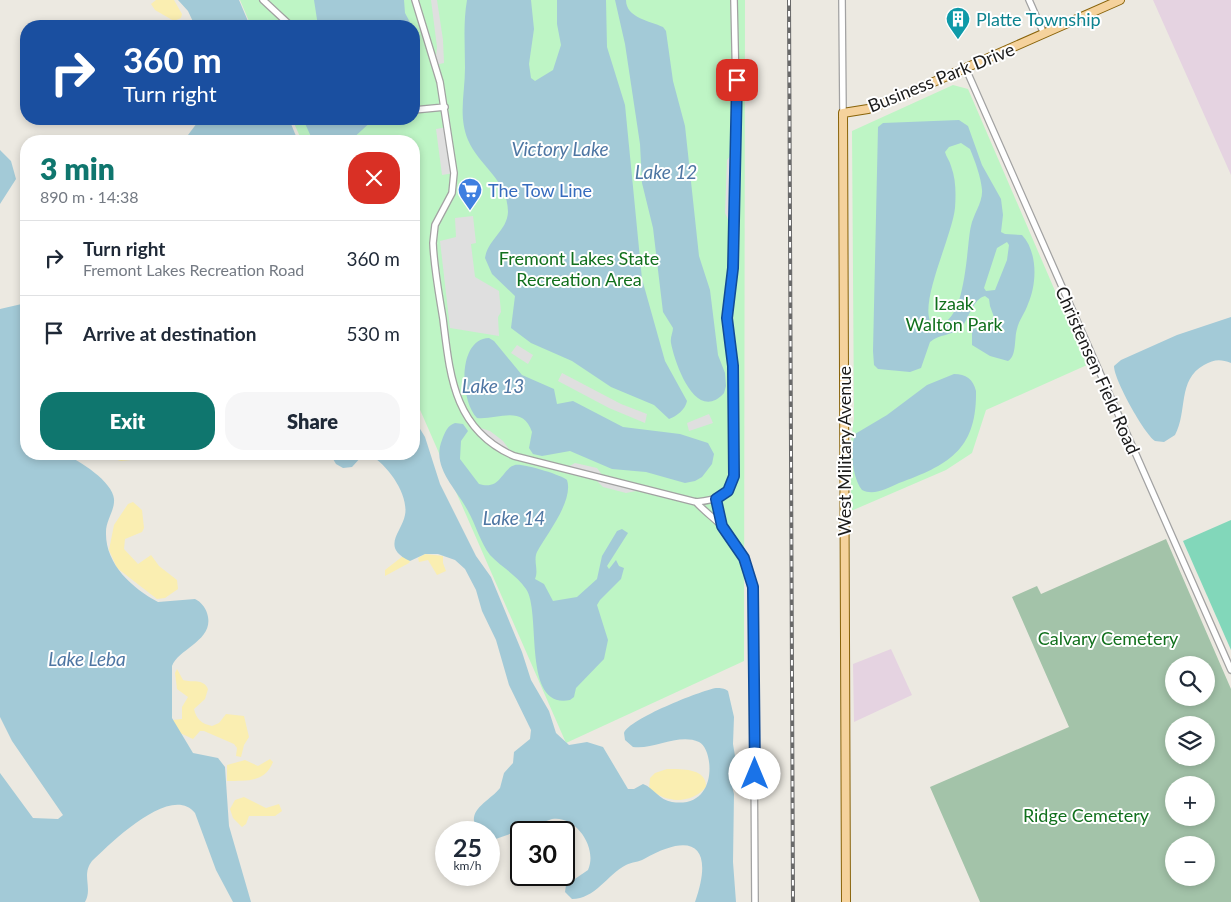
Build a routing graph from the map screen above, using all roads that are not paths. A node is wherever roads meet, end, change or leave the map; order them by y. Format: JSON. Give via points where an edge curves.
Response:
{"nodes":[{"id":1,"x":262,"y":0,"type":"edge"},
{"id":2,"x":415,"y":0,"type":"edge"},
{"id":3,"x":734,"y":0,"type":"edge"},
{"id":4,"x":842,"y":0,"type":"edge"},
{"id":5,"x":1029,"y":0,"type":"edge"},
{"id":6,"x":1120,"y":0,"type":"edge"},
{"id":7,"x":284,"y":20,"type":"edge"},
{"id":8,"x":1044,"y":34,"type":"junction"},
{"id":9,"x":966,"y":69,"type":"junction"},
{"id":10,"x":444,"y":107,"type":"junction"},
{"id":11,"x":420,"y":109,"type":"edge"},
{"id":12,"x":843,"y":113,"type":"junction"},
{"id":13,"x":716,"y":499,"type":"junction"},
{"id":14,"x":696,"y":502,"type":"junction"},
{"id":15,"x":722,"y":526,"type":"junction"},
{"id":16,"x":1231,"y":670,"type":"edge"},
{"id":17,"x":755,"y":902,"type":"edge"},
{"id":18,"x":846,"y":902,"type":"edge"}],
"edges":[{"from":1,"to":7,"type":"street"},
{"from":2,"to":10,"type":"street"},
{"from":3,"to":13,"type":"street","via":[[737,136],[733,268],[727,318],[733,366],[734,476],[728,491]]},
{"from":4,"to":12,"type":"street","name":"West Military Avenue"},
{"from":5,"to":8,"type":"street"},
{"from":6,"to":8,"type":"main road","name":"Business Park Drive"},
{"from":8,"to":9,"type":"main road","name":"Business Park Drive"},
{"from":9,"to":12,"type":"main road","name":"Business Park Drive","via":[[883,104]]},
{"from":9,"to":16,"type":"street","name":"Christensen Field Road"},
{"from":10,"to":11,"type":"street"},
{"from":10,"to":14,"type":"street","via":[[454,183],[450,199],[434,228],[432,243],[450,372],[467,418],[488,440],[514,456]]},
{"from":12,"to":18,"type":"main road","name":"West Military Avenue"},
{"from":13,"to":14,"type":"street"},
{"from":13,"to":15,"type":"street"},
{"from":14,"to":15,"type":"street"},
{"from":15,"to":17,"type":"street","via":[[744,558],[754,595]]}]}
